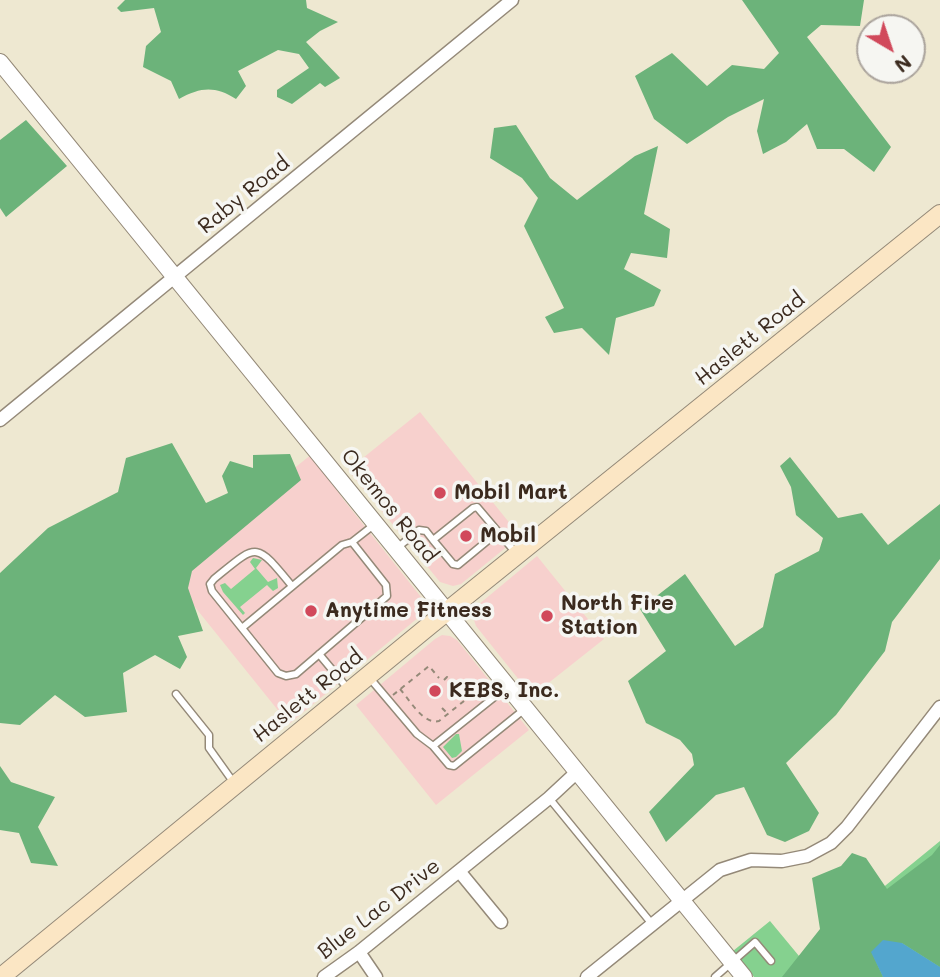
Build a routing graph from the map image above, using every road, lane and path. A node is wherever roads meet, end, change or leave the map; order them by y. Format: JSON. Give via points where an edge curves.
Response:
{"nodes":[{"id":1,"x":512,"y":0,"type":"edge"},
{"id":2,"x":0,"y":62,"type":"edge"},
{"id":3,"x":940,"y":214,"type":"edge"},
{"id":4,"x":175,"y":276,"type":"junction"},
{"id":5,"x":0,"y":420,"type":"edge"},
{"id":6,"x":376,"y":523,"type":"junction"},
{"id":7,"x":498,"y":531,"type":"junction"},
{"id":8,"x":433,"y":540,"type":"junction"},
{"id":9,"x":352,"y":542,"type":"junction"},
{"id":10,"x":396,"y":548,"type":"junction"},
{"id":11,"x":517,"y":555,"type":"junction"},
{"id":12,"x":292,"y":586,"type":"junction"},
{"id":13,"x":448,"y":611,"type":"junction"},
{"id":14,"x":242,"y":628,"type":"junction"},
{"id":15,"x":319,"y":654,"type":"junction"},
{"id":16,"x":368,"y":676,"type":"junction"},
{"id":17,"x":416,"y":676,"type":"junction"},
{"id":18,"x":439,"y":678,"type":"dead end"},
{"id":19,"x":419,"y":680,"type":"dead end"},
{"id":20,"x":444,"y":680,"type":"dead end"},
{"id":21,"x":452,"y":683,"type":"junction"},
{"id":22,"x":484,"y":685,"type":"dead end"},
{"id":23,"x":508,"y":685,"type":"junction"},
{"id":24,"x":449,"y":686,"type":"dead end"},
{"id":25,"x":350,"y":691,"type":"junction"},
{"id":26,"x":176,"y":694,"type":"dead end"},
{"id":27,"x":466,"y":700,"type":"junction"},
{"id":28,"x":940,"y":707,"type":"edge"},
{"id":29,"x":442,"y":708,"type":"dead end"},
{"id":30,"x":526,"y":708,"type":"junction"},
{"id":31,"x":447,"y":714,"type":"junction"},
{"id":32,"x":433,"y":746,"type":"junction"},
{"id":33,"x":577,"y":772,"type":"junction"},
{"id":34,"x":235,"y":785,"type":"junction"},
{"id":35,"x":549,"y":798,"type":"junction"},
{"id":36,"x":459,"y":871,"type":"junction"},
{"id":37,"x":681,"y":900,"type":"junction"},
{"id":38,"x":501,"y":922,"type":"dead end"},
{"id":39,"x":652,"y":924,"type":"junction"},
{"id":40,"x":359,"y":952,"type":"junction"},
{"id":41,"x":771,"y":961,"type":"dead end"},
{"id":42,"x":732,"y":963,"type":"junction"},
{"id":43,"x":1,"y":977,"type":"edge"},
{"id":44,"x":324,"y":977,"type":"edge"},
{"id":45,"x":376,"y":977,"type":"edge"},
{"id":46,"x":587,"y":977,"type":"edge"},
{"id":47,"x":715,"y":977,"type":"edge"},
{"id":48,"x":744,"y":977,"type":"edge"}],
"edges":[{"from":1,"to":4,"type":"street","name":"Raby Road"},
{"from":2,"to":4,"type":"street","name":"Okemos Road"},
{"from":3,"to":11,"type":"main road","name":"Haslett Road"},
{"from":4,"to":5,"type":"street","name":"Raby Road"},
{"from":4,"to":6,"type":"street","name":"Okemos Road"},
{"from":6,"to":9,"type":"lane"},
{"from":6,"to":10,"type":"street","name":"Okemos Road"},
{"from":7,"to":8,"type":"lane","via":[[477,507]]},
{"from":7,"to":8,"type":"lane","via":[[455,565]]},
{"from":7,"to":11,"type":"lane"},
{"from":8,"to":10,"type":"lane","via":[[419,530]]},
{"from":9,"to":12,"type":"lane"},
{"from":9,"to":15,"type":"lane","via":[[386,585],[387,596]]},
{"from":10,"to":13,"type":"street","name":"Okemos Road"},
{"from":11,"to":13,"type":"main road","name":"Haslett Road"},
{"from":12,"to":14,"type":"lane"},
{"from":12,"to":14,"type":"lane","via":[[270,559],[258,552],[245,553],[214,579],[212,591]]},
{"from":13,"to":16,"type":"main road","name":"Haslett Road"},
{"from":13,"to":23,"type":"street","name":"Okemos Road"},
{"from":14,"to":15,"type":"lane","via":[[282,675],[296,674]]},
{"from":15,"to":25,"type":"lane"},
{"from":16,"to":25,"type":"main road","name":"Haslett Road"},
{"from":16,"to":32,"type":"lane","via":[[417,734]]},
{"from":17,"to":18,"type":"path","via":[[429,666]]},
{"from":17,"to":19,"type":"path"},
{"from":17,"to":31,"type":"path","via":[[400,689],[429,722]]},
{"from":20,"to":21,"type":"path","via":[[447,677]]},
{"from":21,"to":24,"type":"path"},
{"from":21,"to":27,"type":"path"},
{"from":22,"to":27,"type":"path"},
{"from":23,"to":30,"type":"street","name":"Okemos Road"},
{"from":23,"to":32,"type":"lane"},
{"from":25,"to":34,"type":"main road","name":"Haslett Road"},
{"from":26,"to":34,"type":"lane","via":[[209,735],[209,748]]},
{"from":27,"to":31,"type":"path"},
{"from":28,"to":37,"type":"street","via":[[831,843],[799,859],[734,864]]},
{"from":29,"to":31,"type":"path"},
{"from":30,"to":32,"type":"lane","via":[[454,766]]},
{"from":30,"to":33,"type":"street","name":"Okemos Road"},
{"from":33,"to":35,"type":"street","name":"Blue Lac Drive"},
{"from":33,"to":37,"type":"street","name":"Okemos Road"},
{"from":34,"to":43,"type":"main road","name":"Haslett Road"},
{"from":35,"to":36,"type":"street","name":"Blue Lac Drive"},
{"from":35,"to":39,"type":"lane"},
{"from":36,"to":38,"type":"street","name":"Blue Lac Drive"},
{"from":36,"to":40,"type":"street","name":"Blue Lac Drive"},
{"from":37,"to":39,"type":"street"},
{"from":37,"to":42,"type":"street","name":"Okemos Road"},
{"from":39,"to":46,"type":"street"},
{"from":40,"to":44,"type":"street","name":"Blue Lac Drive"},
{"from":40,"to":45,"type":"street"},
{"from":41,"to":42,"type":"lane","via":[[755,942]]},
{"from":42,"to":47,"type":"lane"},
{"from":42,"to":48,"type":"street","name":"Okemos Road"}]}
